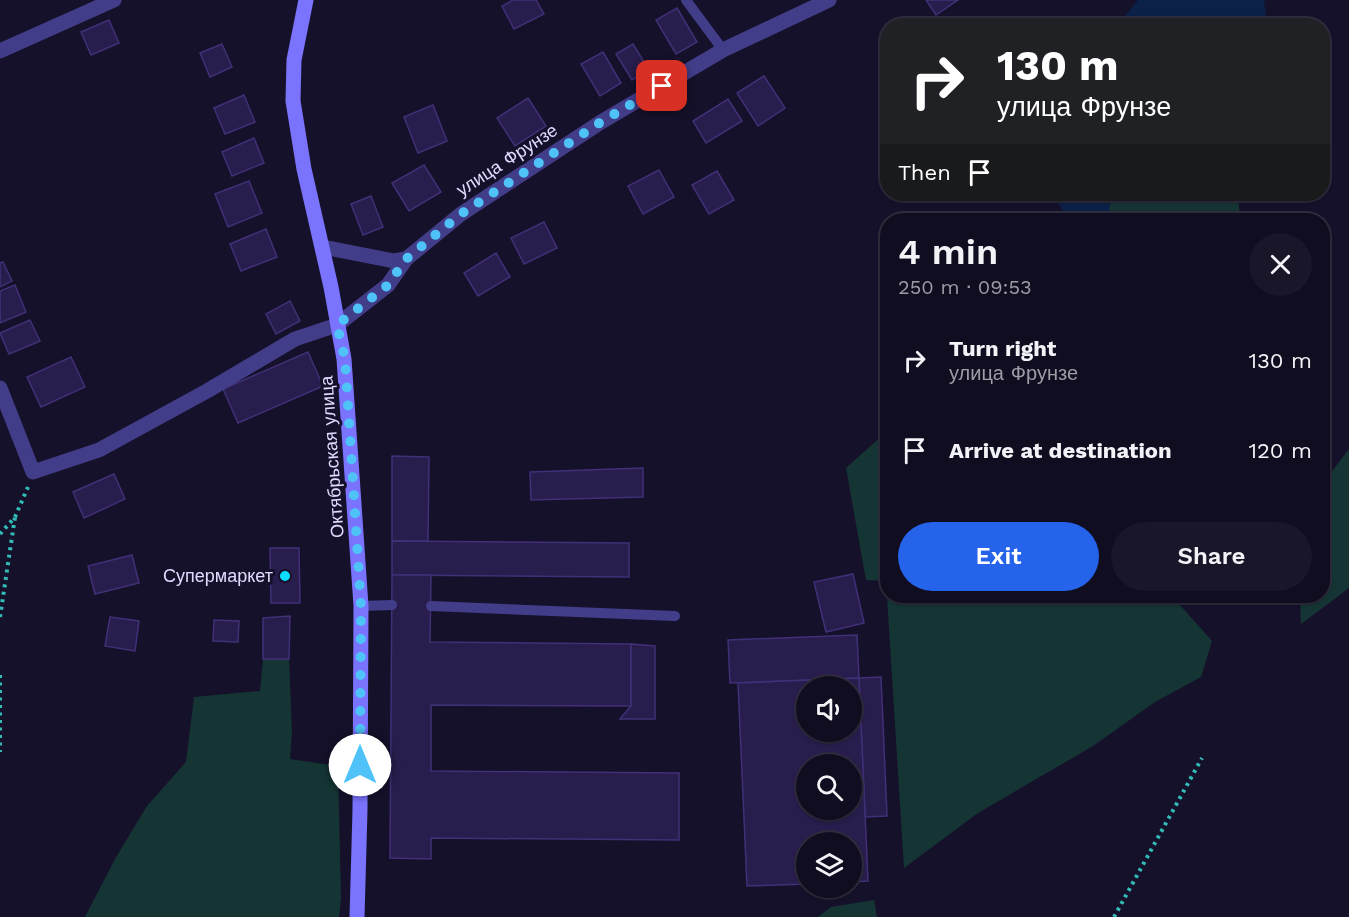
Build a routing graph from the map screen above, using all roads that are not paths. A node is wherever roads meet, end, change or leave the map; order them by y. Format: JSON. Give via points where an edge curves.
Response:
{"nodes":[{"id":1,"x":114,"y":0,"type":"edge"},
{"id":2,"x":306,"y":0,"type":"edge"},
{"id":3,"x":686,"y":0,"type":"edge"},
{"id":4,"x":829,"y":0,"type":"edge"},
{"id":5,"x":723,"y":50,"type":"junction"},
{"id":6,"x":0,"y":51,"type":"edge"},
{"id":7,"x":323,"y":247,"type":"junction"},
{"id":8,"x":406,"y":259,"type":"junction"},
{"id":9,"x":337,"y":325,"type":"junction"},
{"id":10,"x":0,"y":388,"type":"edge"},
{"id":11,"x":392,"y":605,"type":"dead end"},
{"id":12,"x":361,"y":606,"type":"junction"},
{"id":13,"x":430,"y":606,"type":"dead end"},
{"id":14,"x":675,"y":616,"type":"dead end"},
{"id":15,"x":357,"y":917,"type":"edge"}],
"edges":[{"from":1,"to":6,"type":"street"},
{"from":2,"to":7,"type":"main road","name":"Октябрьская улица","via":[[294,60],[293,101]]},
{"from":3,"to":5,"type":"lane"},
{"from":4,"to":5,"type":"street","name":"улица Фрунзе"},
{"from":5,"to":8,"type":"street","name":"улица Фрунзе","via":[[601,122],[461,214]]},
{"from":7,"to":8,"type":"street","via":[[394,261]]},
{"from":7,"to":9,"type":"main road","name":"Октябрьская улица"},
{"from":8,"to":9,"type":"street","name":"улица Фрунзе","via":[[388,285]]},
{"from":9,"to":10,"type":"street","name":"улица Фрунзе","via":[[295,339],[99,450],[33,472]]},
{"from":9,"to":12,"type":"main road","name":"Октябрьская улица","via":[[345,359]]},
{"from":11,"to":12,"type":"lane"},
{"from":12,"to":15,"type":"main road","name":"Октябрьская улица"},
{"from":13,"to":14,"type":"lane"}]}
